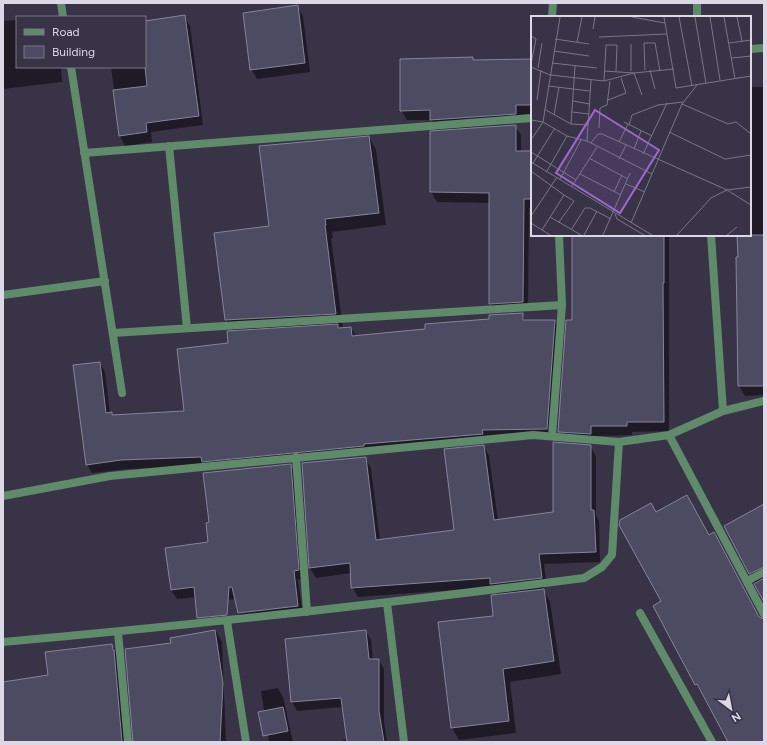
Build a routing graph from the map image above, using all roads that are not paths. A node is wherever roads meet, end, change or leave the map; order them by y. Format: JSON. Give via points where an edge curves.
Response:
{"nodes":[{"id":1,"x":61,"y":3,"type":"edge"},
{"id":2,"x":552,"y":3,"type":"edge"},
{"id":3,"x":696,"y":3,"type":"edge"},
{"id":4,"x":63,"y":16,"type":"edge"},
{"id":5,"x":552,"y":16,"type":"edge"},
{"id":6,"x":697,"y":16,"type":"edge"},
{"id":7,"x":764,"y":48,"type":"edge"},
{"id":8,"x":751,"y":49,"type":"edge"},
{"id":9,"x":71,"y":68,"type":"edge"},
{"id":10,"x":531,"y":118,"type":"edge"},
{"id":11,"x":169,"y":146,"type":"junction"},
{"id":12,"x":84,"y":153,"type":"junction"},
{"id":13,"x":559,"y":236,"type":"edge"},
{"id":14,"x":711,"y":236,"type":"edge"},
{"id":15,"x":104,"y":280,"type":"junction"},
{"id":16,"x":3,"y":295,"type":"edge"},
{"id":17,"x":562,"y":305,"type":"junction"},
{"id":18,"x":186,"y":328,"type":"junction"},
{"id":19,"x":113,"y":333,"type":"junction"},
{"id":20,"x":122,"y":393,"type":"dead end"},
{"id":21,"x":764,"y":401,"type":"edge"},
{"id":22,"x":723,"y":412,"type":"junction"},
{"id":23,"x":669,"y":435,"type":"junction"},
{"id":24,"x":552,"y":436,"type":"junction"},
{"id":25,"x":619,"y":442,"type":"junction"},
{"id":26,"x":296,"y":457,"type":"junction"},
{"id":27,"x":3,"y":496,"type":"edge"},
{"id":28,"x":764,"y":572,"type":"edge"},
{"id":29,"x":746,"y":581,"type":"junction"},
{"id":30,"x":387,"y":603,"type":"junction"},
{"id":31,"x":307,"y":612,"type":"junction"},
{"id":32,"x":640,"y":613,"type":"dead end"},
{"id":33,"x":764,"y":614,"type":"edge"},
{"id":34,"x":227,"y":621,"type":"junction"},
{"id":35,"x":118,"y":632,"type":"junction"},
{"id":36,"x":3,"y":642,"type":"edge"},
{"id":37,"x":128,"y":742,"type":"edge"},
{"id":38,"x":246,"y":742,"type":"edge"},
{"id":39,"x":404,"y":742,"type":"edge"},
{"id":40,"x":712,"y":742,"type":"edge"}],
"edges":[{"from":1,"to":4,"type":"street"},
{"from":2,"to":5,"type":"street"},
{"from":3,"to":6,"type":"street"},
{"from":7,"to":8,"type":"street"},
{"from":9,"to":12,"type":"street"},
{"from":10,"to":11,"type":"street"},
{"from":11,"to":12,"type":"street"},
{"from":11,"to":18,"type":"street"},
{"from":12,"to":15,"type":"street"},
{"from":13,"to":17,"type":"street"},
{"from":14,"to":22,"type":"street"},
{"from":15,"to":16,"type":"street"},
{"from":15,"to":19,"type":"street"},
{"from":17,"to":18,"type":"street"},
{"from":17,"to":24,"type":"street"},
{"from":18,"to":19,"type":"street"},
{"from":19,"to":20,"type":"street"},
{"from":21,"to":22,"type":"street"},
{"from":22,"to":23,"type":"street"},
{"from":23,"to":25,"type":"street"},
{"from":23,"to":29,"type":"street"},
{"from":24,"to":25,"type":"street"},
{"from":24,"to":26,"type":"street","via":[[532,435]]},
{"from":25,"to":30,"type":"street","via":[[612,555],[602,567],[584,578]]},
{"from":26,"to":27,"type":"street","via":[[110,476]]},
{"from":26,"to":31,"type":"street"},
{"from":28,"to":29,"type":"street"},
{"from":29,"to":33,"type":"street"},
{"from":30,"to":31,"type":"street"},
{"from":30,"to":39,"type":"street"},
{"from":31,"to":34,"type":"street"},
{"from":32,"to":40,"type":"street"},
{"from":34,"to":35,"type":"street"},
{"from":34,"to":38,"type":"street"},
{"from":35,"to":36,"type":"street"},
{"from":35,"to":37,"type":"street"}]}
